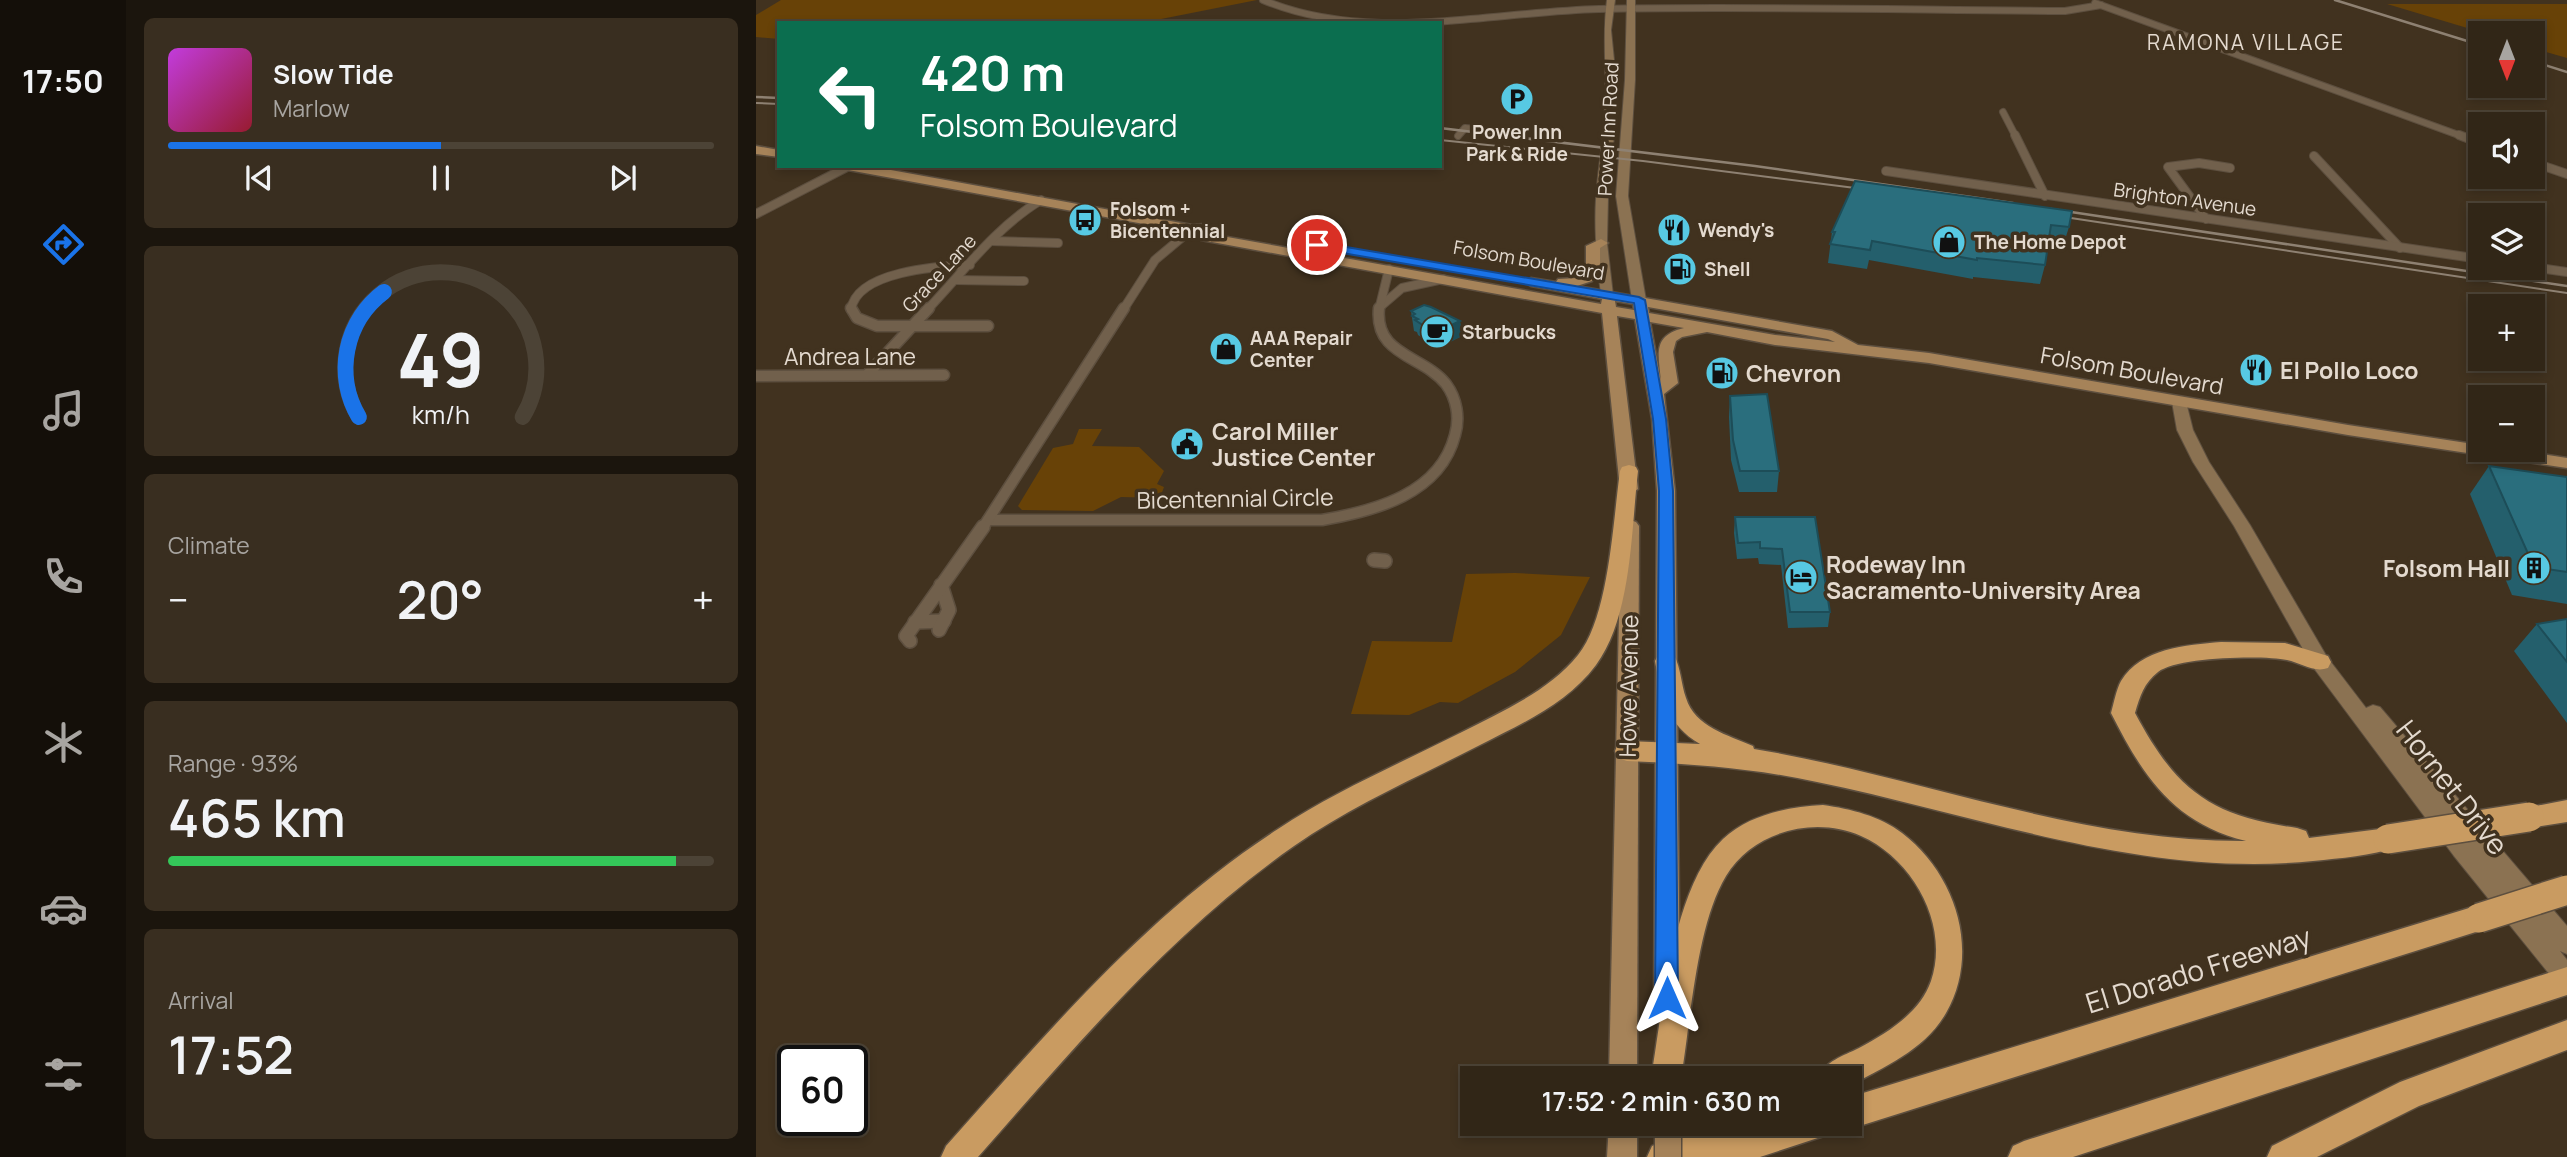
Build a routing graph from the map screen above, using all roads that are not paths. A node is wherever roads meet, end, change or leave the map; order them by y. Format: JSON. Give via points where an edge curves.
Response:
{"nodes":[{"id":1,"x":1264,"y":0,"type":"edge"},
{"id":2,"x":1275,"y":0,"type":"edge"},
{"id":3,"x":2087,"y":0,"type":"edge"},
{"id":4,"x":1610,"y":5,"type":"edge"},
{"id":5,"x":2101,"y":5,"type":"junction"},
{"id":6,"x":1631,"y":6,"type":"edge"},
{"id":7,"x":2003,"y":111,"type":"dead end"},
{"id":8,"x":1486,"y":130,"type":"dead end"},
{"id":9,"x":1458,"y":136,"type":"dead end"},
{"id":10,"x":2468,"y":139,"type":"edge"},
{"id":11,"x":756,"y":150,"type":"edge"},
{"id":12,"x":777,"y":154,"type":"edge"},
{"id":13,"x":2314,"y":156,"type":"dead end"},
{"id":14,"x":2545,"y":166,"type":"edge"},
{"id":15,"x":844,"y":168,"type":"edge"},
{"id":16,"x":859,"y":168,"type":"edge"},
{"id":17,"x":2230,"y":168,"type":"dead end"},
{"id":18,"x":1886,"y":171,"type":"dead end"},
{"id":19,"x":2567,"y":174,"type":"edge"},
{"id":20,"x":2045,"y":196,"type":"junction"},
{"id":21,"x":1041,"y":200,"type":"junction"},
{"id":22,"x":756,"y":214,"type":"edge"},
{"id":23,"x":2206,"y":219,"type":"junction"},
{"id":24,"x":1192,"y":229,"type":"junction"},
{"id":25,"x":991,"y":242,"type":"junction"},
{"id":26,"x":1058,"y":243,"type":"dead end"},
{"id":27,"x":1601,"y":243,"type":"junction"},
{"id":28,"x":2400,"y":248,"type":"junction"},
{"id":29,"x":2468,"y":257,"type":"edge"},
{"id":30,"x":970,"y":265,"type":"junction"},
{"id":31,"x":1389,"y":269,"type":"junction"},
{"id":32,"x":2545,"y":269,"type":"edge"},
{"id":33,"x":2567,"y":272,"type":"edge"},
{"id":34,"x":1443,"y":279,"type":"junction"},
{"id":35,"x":955,"y":281,"type":"junction"},
{"id":36,"x":1024,"y":281,"type":"dead end"},
{"id":37,"x":1532,"y":282,"type":"junction"},
{"id":38,"x":1608,"y":302,"type":"junction"},
{"id":39,"x":1640,"y":308,"type":"junction"},
{"id":40,"x":1379,"y":309,"type":"junction"},
{"id":41,"x":914,"y":325,"type":"junction"},
{"id":42,"x":988,"y":326,"type":"dead end"},
{"id":43,"x":1730,"y":331,"type":"junction"},
{"id":44,"x":1855,"y":348,"type":"junction"},
{"id":45,"x":867,"y":375,"type":"junction"},
{"id":46,"x":756,"y":376,"type":"edge"},
{"id":47,"x":944,"y":376,"type":"dead end"},
{"id":48,"x":1655,"y":393,"type":"junction"},
{"id":49,"x":2179,"y":402,"type":"junction"},
{"id":50,"x":2567,"y":463,"type":"edge"},
{"id":51,"x":1629,"y":471,"type":"junction"},
{"id":52,"x":988,"y":520,"type":"junction"},
{"id":53,"x":941,"y":585,"type":"junction"},
{"id":54,"x":915,"y":622,"type":"junction"},
{"id":55,"x":2301,"y":626,"type":"junction"},
{"id":56,"x":910,"y":640,"type":"dead end"},
{"id":57,"x":1666,"y":661,"type":"junction"},
{"id":58,"x":2320,"y":662,"type":"junction"},
{"id":59,"x":1627,"y":751,"type":"junction"},
{"id":60,"x":1665,"y":753,"type":"junction"},
{"id":61,"x":1762,"y":760,"type":"junction"},
{"id":62,"x":2567,"y":811,"type":"edge"},
{"id":63,"x":2359,"y":843,"type":"junction"},
{"id":64,"x":2567,"y":890,"type":"edge"},
{"id":65,"x":2567,"y":943,"type":"edge"},
{"id":66,"x":2567,"y":979,"type":"edge"},
{"id":67,"x":2567,"y":1035,"type":"edge"},
{"id":68,"x":1623,"y":1066,"type":"edge"},
{"id":69,"x":1667,"y":1066,"type":"edge"},
{"id":70,"x":1669,"y":1066,"type":"edge"},
{"id":71,"x":1854,"y":1066,"type":"edge"},
{"id":72,"x":1862,"y":1109,"type":"edge"},
{"id":73,"x":1622,"y":1136,"type":"edge"},
{"id":74,"x":1667,"y":1136,"type":"edge"},
{"id":75,"x":1711,"y":1136,"type":"edge"},
{"id":76,"x":1777,"y":1136,"type":"edge"},
{"id":77,"x":957,"y":1157,"type":"edge"},
{"id":78,"x":1622,"y":1157,"type":"edge"},
{"id":79,"x":1666,"y":1157,"type":"edge"},
{"id":80,"x":1708,"y":1157,"type":"edge"},
{"id":81,"x":2024,"y":1157,"type":"edge"},
{"id":82,"x":2283,"y":1157,"type":"edge"}],
"edges":[{"from":1,"to":4,"type":"street","via":[[1301,13],[1373,21]]},
{"from":2,"to":4,"type":"street","via":[[1310,10],[1375,16]]},
{"from":3,"to":5,"type":"street"},
{"from":4,"to":6,"type":"street"},
{"from":4,"to":27,"type":"main road","name":"Power Inn Road","via":[[1611,94]]},
{"from":5,"to":6,"type":"street","via":[[2065,11]]},
{"from":5,"to":10,"type":"street"},
{"from":6,"to":39,"type":"main road","name":"Power Inn Road","via":[[1622,196]]},
{"from":7,"to":20,"type":"street"},
{"from":8,"to":9,"type":"street","via":[[1465,128]]},
{"from":11,"to":12,"type":"main road"},
{"from":13,"to":28,"type":"street"},
{"from":14,"to":19,"type":"street"},
{"from":15,"to":22,"type":"street"},
{"from":16,"to":21,"type":"main road","name":"Folsom Boulevard"},
{"from":17,"to":23,"type":"street","via":[[2212,163],[2168,167]]},
{"from":18,"to":20,"type":"street","name":"Brighton Avenue"},
{"from":20,"to":23,"type":"street","name":"Brighton Avenue"},
{"from":21,"to":24,"type":"main road","name":"Folsom Boulevard"},
{"from":21,"to":25,"type":"street","name":"Grace Lane","via":[[1019,213]]},
{"from":23,"to":28,"type":"street","name":"Brighton Avenue"},
{"from":24,"to":31,"type":"main road","name":"Folsom Boulevard","via":[[1200,236]]},
{"from":24,"to":37,"type":"main road","name":"Folsom Boulevard","via":[[1212,227]]},
{"from":24,"to":52,"type":"street","via":[[1156,260]]},
{"from":25,"to":26,"type":"street"},
{"from":25,"to":30,"type":"street","name":"Grace Lane"},
{"from":27,"to":37,"type":"main road","via":[[1592,246],[1593,272],[1587,278]]},
{"from":27,"to":38,"type":"main road","name":"Power Inn Road"},
{"from":28,"to":29,"type":"street","name":"Brighton Avenue"},
{"from":30,"to":35,"type":"street","name":"Grace Lane"},
{"from":30,"to":41,"type":"street","via":[[900,273],[872,285],[853,300],[851,308],[863,322]]},
{"from":31,"to":34,"type":"main road","name":"Folsom Boulevard"},
{"from":31,"to":40,"type":"street","name":"Bicentennial Circle"},
{"from":32,"to":33,"type":"street"},
{"from":34,"to":38,"type":"main road","name":"Folsom Boulevard"},
{"from":34,"to":40,"type":"street","via":[[1402,288]]},
{"from":35,"to":36,"type":"street"},
{"from":35,"to":41,"type":"street","name":"Grace Lane"},
{"from":37,"to":38,"type":"main road","name":"Folsom Boulevard"},
{"from":38,"to":39,"type":"main road","name":"Folsom Boulevard"},
{"from":38,"to":51,"type":"main road","name":"Howe Avenue"},
{"from":39,"to":43,"type":"main road","name":"Folsom Boulevard"},
{"from":39,"to":44,"type":"main road","name":"Folsom Boulevard","via":[[1832,335]]},
{"from":39,"to":48,"type":"main road","name":"Howe Avenue"},
{"from":40,"to":52,"type":"street","name":"Bicentennial Circle","via":[[1380,328],[1387,341],[1443,381],[1458,411],[1457,432],[1445,460],[1406,495],[1366,512],[1322,520]]},
{"from":41,"to":42,"type":"street"},
{"from":41,"to":45,"type":"street","name":"Grace Lane"},
{"from":43,"to":44,"type":"main road","name":"Folsom Boulevard"},
{"from":43,"to":48,"type":"main road","via":[[1687,331],[1668,340],[1664,347],[1670,383]]},
{"from":44,"to":49,"type":"main road","name":"Folsom Boulevard"},
{"from":45,"to":46,"type":"street","name":"Andrea Lane"},
{"from":45,"to":47,"type":"street","name":"Andrea Lane"},
{"from":48,"to":57,"type":"main road","name":"Howe Avenue","via":[[1666,491]]},
{"from":49,"to":50,"type":"main road","name":"Folsom Boulevard"},
{"from":49,"to":55,"type":"main road","name":"Hornet Drive","via":[[2185,430],[2201,462]]},
{"from":51,"to":59,"type":"main road","name":"Howe Avenue"},
{"from":51,"to":77,"type":"highway","via":[[1611,612],[1592,652],[1573,676],[1530,708],[1317,818],[1232,874],[1162,933]]},
{"from":52,"to":53,"type":"street"},
{"from":53,"to":54,"type":"street"},
{"from":53,"to":54,"type":"street","via":[[949,610],[942,626]]},
{"from":54,"to":56,"type":"street","via":[[906,636]]},
{"from":55,"to":58,"type":"main road","name":"Hornet Drive"},
{"from":55,"to":65,"type":"main road","name":"Hornet Drive"},
{"from":57,"to":60,"type":"main road","name":"Howe Avenue"},
{"from":57,"to":61,"type":"highway","via":[[1673,698],[1685,722],[1705,737]]},
{"from":58,"to":63,"type":"highway","via":[[2285,651],[2184,654],[2152,664],[2131,684],[2123,713],[2161,779],[2195,808],[2254,834]]},
{"from":58,"to":66,"type":"main road","name":"Hornet Drive"},
{"from":59,"to":60,"type":"highway"},
{"from":59,"to":68,"type":"main road","name":"Howe Avenue"},
{"from":60,"to":61,"type":"highway"},
{"from":60,"to":69,"type":"main road","name":"Howe Avenue"},
{"from":61,"to":63,"type":"highway","via":[[2142,844],[2222,852]]},
{"from":62,"to":63,"type":"highway","bridge":true},
{"from":64,"to":72,"type":"highway","name":"El Dorado Freeway","bridge":true},
{"from":66,"to":81,"type":"highway"},
{"from":67,"to":82,"type":"highway","via":[[2411,1094]]},
{"from":70,"to":71,"type":"highway","via":[[1698,915],[1711,876],[1748,833],[1799,817],[1851,822],[1890,839],[1922,868],[1943,908],[1948,972],[1933,1010],[1905,1037]]},
{"from":73,"to":78,"type":"main road"},
{"from":74,"to":79,"type":"main road","bridge":true},
{"from":75,"to":79,"type":"highway"},
{"from":76,"to":80,"type":"highway"}]}
